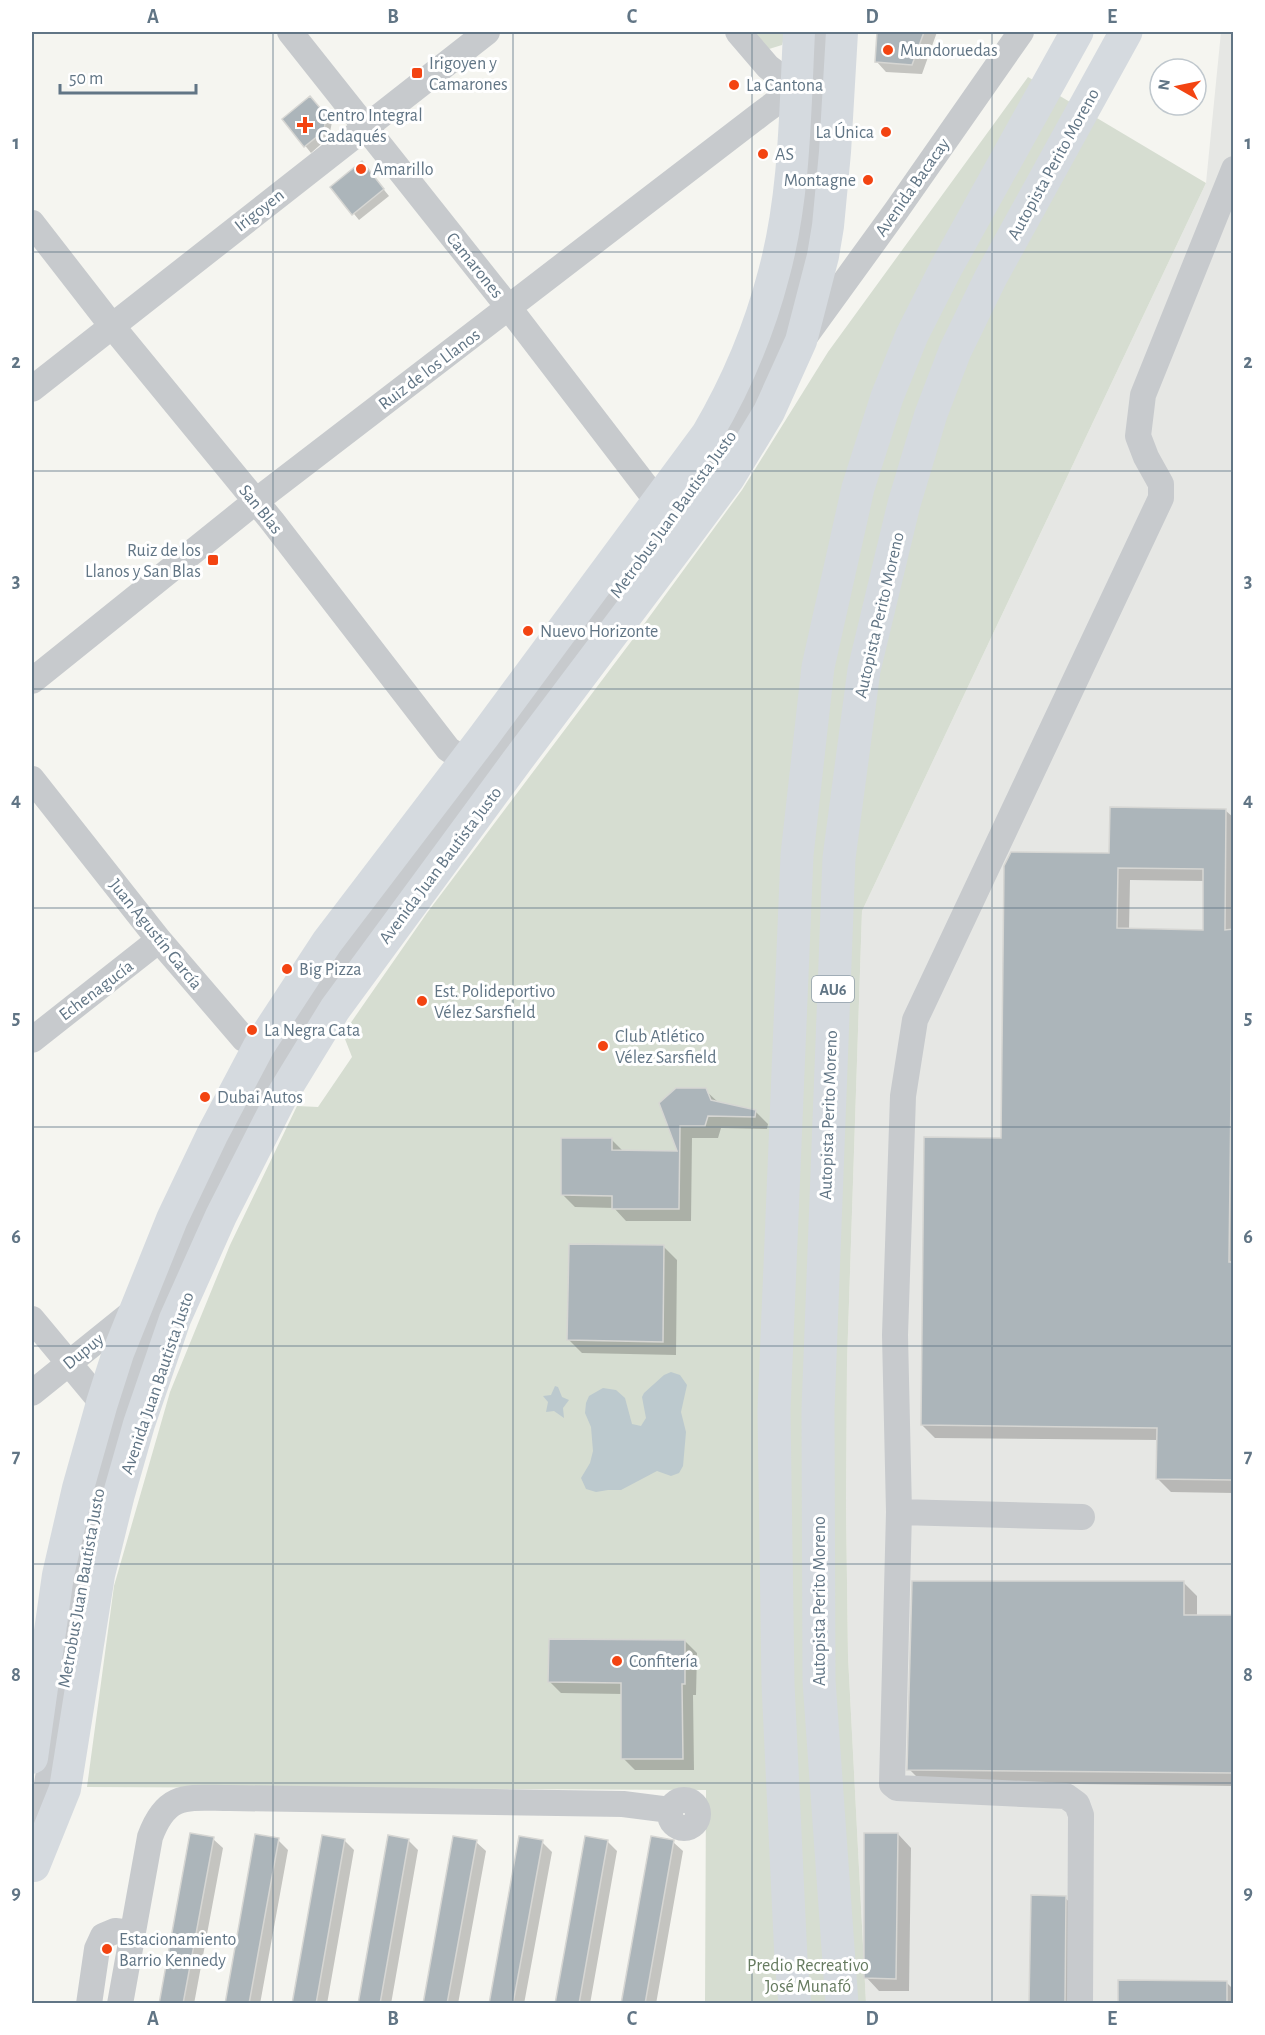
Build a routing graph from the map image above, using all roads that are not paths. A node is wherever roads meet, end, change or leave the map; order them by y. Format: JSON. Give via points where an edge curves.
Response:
{"nodes":[{"id":1,"x":290,"y":32,"type":"edge"},
{"id":2,"x":487,"y":32,"type":"edge"},
{"id":3,"x":738,"y":32,"type":"edge"},
{"id":4,"x":799,"y":32,"type":"edge"},
{"id":5,"x":820,"y":32,"type":"edge"},
{"id":6,"x":842,"y":32,"type":"edge"},
{"id":7,"x":1021,"y":32,"type":"edge"},
{"id":8,"x":1077,"y":32,"type":"edge"},
{"id":9,"x":1126,"y":32,"type":"edge"},
{"id":10,"x":817,"y":87,"type":"junction"},
{"id":11,"x":365,"y":127,"type":"junction"},
{"id":12,"x":1233,"y":169,"type":"edge"},
{"id":13,"x":32,"y":223,"type":"edge"},
{"id":14,"x":509,"y":308,"type":"junction"},
{"id":15,"x":112,"y":327,"type":"junction"},
{"id":16,"x":801,"y":341,"type":"junction"},
{"id":17,"x":32,"y":389,"type":"edge"},
{"id":18,"x":256,"y":501,"type":"junction"},
{"id":19,"x":657,"y":501,"type":"junction"},
{"id":20,"x":32,"y":681,"type":"edge"},
{"id":21,"x":482,"y":772,"type":"junction"},
{"id":22,"x":32,"y":779,"type":"edge"},
{"id":23,"x":159,"y":940,"type":"junction"},
{"id":24,"x":32,"y":1040,"type":"edge"},
{"id":25,"x":280,"y":1055,"type":"junction"},
{"id":26,"x":135,"y":1310,"type":"junction"},
{"id":27,"x":32,"y":1319,"type":"edge"},
{"id":28,"x":67,"y":1364,"type":"junction"},
{"id":29,"x":32,"y":1393,"type":"edge"},
{"id":30,"x":102,"y":1404,"type":"junction"},
{"id":31,"x":898,"y":1512,"type":"junction"},
{"id":32,"x":1082,"y":1517,"type":"dead end"},
{"id":33,"x":33,"y":1744,"type":"edge"},
{"id":34,"x":670,"y":1810,"type":"dead end"},
{"id":35,"x":32,"y":1822,"type":"edge"},
{"id":36,"x":32,"y":1873,"type":"edge"},
{"id":37,"x":132,"y":1933,"type":"junction"},
{"id":38,"x":89,"y":2004,"type":"edge"},
{"id":39,"x":120,"y":2004,"type":"edge"},
{"id":40,"x":795,"y":2004,"type":"edge"},
{"id":41,"x":842,"y":2004,"type":"edge"},
{"id":42,"x":1080,"y":2004,"type":"edge"}],
"edges":[{"from":1,"to":11,"type":"street","name":"Camarones"},
{"from":2,"to":11,"type":"street","name":"Irigoyen"},
{"from":3,"to":10,"type":"street","via":[[768,67]]},
{"from":4,"to":10,"type":"main road","name":"Avenida Juan Bautista Justo"},
{"from":5,"to":10,"type":"street","name":"Metrobus Juan Bautista Justo"},
{"from":6,"to":10,"type":"main road","name":"Avenida Juan Bautista Justo"},
{"from":7,"to":16,"type":"street","name":"Avenida Bacacay"},
{"from":8,"to":40,"type":"highway","number":"AU6","via":[[912,335],[858,488],[818,668],[797,855],[774,1410],[778,1684]]},
{"from":9,"to":41,"type":"highway","name":"Autopista Perito Moreno","number":"AU6","via":[[955,351],[904,504],[864,670],[838,858],[818,1410],[819,1681]]},
{"from":10,"to":14,"type":"street","name":"Ruiz de los Llanos"},
{"from":10,"to":16,"type":"main road","name":"Avenida Juan Bautista Justo","via":[[828,226],[817,287]]},
{"from":10,"to":19,"type":"main road","name":"Avenida Juan Bautista Justo","via":[[775,272],[757,330],[707,434]]},
{"from":10,"to":21,"type":"street","name":"Metrobus Juan Bautista Justo","via":[[797,272],[776,343],[750,402],[690,494]]},
{"from":11,"to":14,"type":"street","name":"Camarones"},
{"from":11,"to":15,"type":"street","name":"Irigoyen"},
{"from":12,"to":31,"type":"street","via":[[1143,395],[1138,436],[1161,484],[1161,498],[915,1020],[903,1096],[895,1335]]},
{"from":13,"to":15,"type":"street","name":"San Blas"},
{"from":14,"to":18,"type":"street","name":"Ruiz de los Llanos"},
{"from":14,"to":19,"type":"street","name":"Camarones"},
{"from":15,"to":17,"type":"street","name":"Irigoyen"},
{"from":15,"to":18,"type":"street","name":"San Blas"},
{"from":16,"to":21,"type":"main road","name":"Avenida Juan Bautista Justo","via":[[769,412],[729,478]]},
{"from":18,"to":20,"type":"street","name":"Ruiz de los Llanos"},
{"from":18,"to":21,"type":"street","name":"San Blas","via":[[448,749]]},
{"from":19,"to":21,"type":"main road","name":"Avenida Juan Bautista Justo"},
{"from":21,"to":25,"type":"main road","name":"Avenida Juan Bautista Justo","via":[[358,975]]},
{"from":21,"to":25,"type":"main road","name":"Avenida Juan Bautista Justo","via":[[327,942]]},
{"from":22,"to":23,"type":"street","name":"Juan Agustín García"},
{"from":23,"to":24,"type":"street","name":"Echenagucía"},
{"from":23,"to":25,"type":"street","name":"Juan Agustín García","via":[[244,1039]]},
{"from":25,"to":26,"type":"main road","name":"Avenida Juan Bautista Justo","via":[[212,1135]]},
{"from":25,"to":36,"type":"main road","name":"Avenida Juan Bautista Justo","via":[[283,1094],[175,1318],[139,1424],[99,1575],[65,1789]]},
{"from":26,"to":28,"type":"street","name":"Dupuy"},
{"from":26,"to":30,"type":"main road","name":"Avenida Juan Bautista Justo"},
{"from":27,"to":28,"type":"street"},
{"from":28,"to":29,"type":"street","name":"Dupuy"},
{"from":28,"to":30,"type":"street"},
{"from":30,"to":33,"type":"main road","name":"Avenida Juan Bautista Justo","via":[[58,1575]]},
{"from":31,"to":32,"type":"street"},
{"from":31,"to":42,"type":"street","via":[[892,1784],[897,1788],[1066,1796],[1077,1804],[1081,1815]]},
{"from":34,"to":37,"type":"street","via":[[622,1804],[190,1798],[174,1802],[156,1821]]},
{"from":35,"to":36,"type":"main road","name":"Avenida Juan Bautista Justo"},
{"from":37,"to":38,"type":"street","via":[[115,1931],[103,1936]]},
{"from":37,"to":39,"type":"street"}]}
